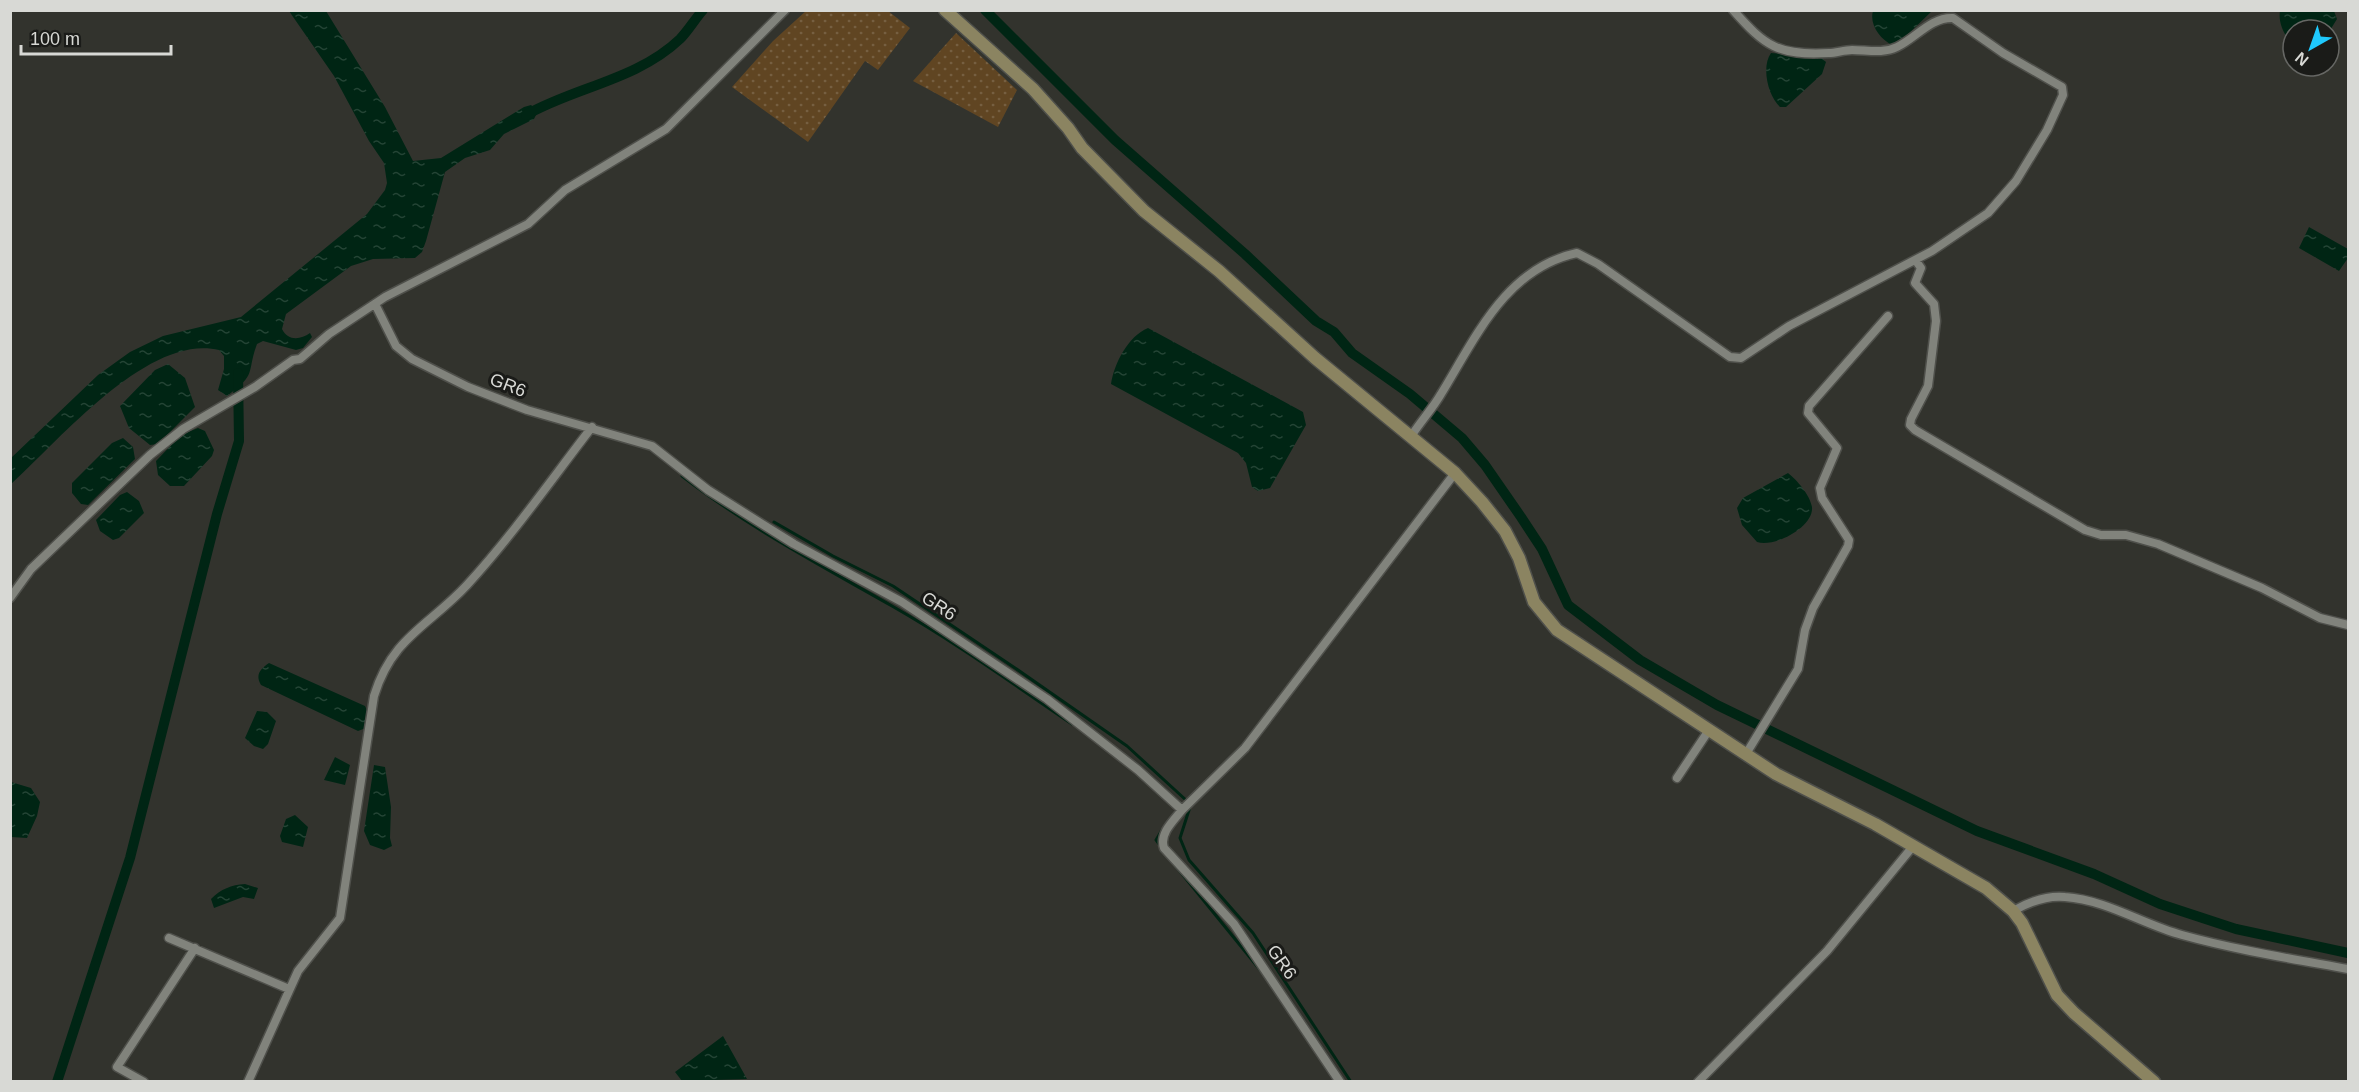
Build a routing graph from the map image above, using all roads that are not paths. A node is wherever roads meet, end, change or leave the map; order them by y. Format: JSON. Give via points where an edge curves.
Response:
{"nodes":[{"id":1,"x":785,"y":10,"type":"edge"},
{"id":2,"x":945,"y":10,"type":"edge"},
{"id":3,"x":1733,"y":10,"type":"edge"},
{"id":4,"x":1916,"y":261,"type":"junction"},
{"id":5,"x":375,"y":304,"type":"junction"},
{"id":6,"x":1888,"y":316,"type":"dead end"},
{"id":7,"x":592,"y":427,"type":"junction"},
{"id":8,"x":1414,"y":432,"type":"junction"},
{"id":9,"x":1455,"y":473,"type":"junction"},
{"id":10,"x":10,"y":598,"type":"edge"},
{"id":11,"x":2349,"y":625,"type":"edge"},
{"id":12,"x":1710,"y":730,"type":"junction"},
{"id":13,"x":1746,"y":754,"type":"junction"},
{"id":14,"x":1677,"y":778,"type":"dead end"},
{"id":15,"x":1182,"y":810,"type":"junction"},
{"id":16,"x":1914,"y":845,"type":"junction"},
{"id":17,"x":2013,"y":911,"type":"junction"},
{"id":18,"x":169,"y":938,"type":"dead end"},
{"id":19,"x":195,"y":948,"type":"junction"},
{"id":20,"x":2349,"y":969,"type":"edge"},
{"id":21,"x":289,"y":989,"type":"junction"},
{"id":22,"x":144,"y":1082,"type":"edge"},
{"id":23,"x":248,"y":1082,"type":"edge"},
{"id":24,"x":1340,"y":1082,"type":"edge"},
{"id":25,"x":1698,"y":1082,"type":"edge"},
{"id":26,"x":2154,"y":1082,"type":"edge"}],
"edges":[{"from":1,"to":5,"type":"street","via":[[666,129],[565,190],[528,224]]},
{"from":2,"to":8,"type":"main road","via":[[1033,89],[1082,148],[1144,211],[1219,271],[1315,358]]},
{"from":3,"to":4,"type":"street","via":[[1753,34],[1774,48],[1828,53],[1890,50],[1933,22],[1953,18],[2062,87],[2063,95],[2047,130],[2016,182],[1988,213]]},
{"from":4,"to":8,"type":"street","via":[[1789,326],[1737,359],[1598,264],[1577,253],[1564,256],[1530,273],[1497,304]]},
{"from":4,"to":11,"type":"street","via":[[1921,268],[1915,283],[1934,304],[1936,321],[1928,386],[1911,419],[1915,430],[2085,530],[2101,536],[2133,536],[2158,544],[2262,588],[2320,618]]},
{"from":5,"to":7,"type":"street","name":"GR6","via":[[396,346],[412,359],[482,393]]},
{"from":5,"to":10,"type":"street","via":[[300,359],[284,365],[255,387],[183,429],[87,513],[31,569]]},
{"from":6,"to":13,"type":"street","via":[[1809,406],[1808,413],[1837,448],[1820,488],[1822,498],[1849,540],[1848,546],[1813,608],[1798,669]]},
{"from":7,"to":15,"type":"street","name":"GR6","via":[[652,446],[708,490],[794,544],[902,602],[1047,699]]},
{"from":7,"to":21,"type":"street","via":[[467,586],[399,645],[387,663],[374,696],[340,918],[298,970]]},
{"from":8,"to":9,"type":"main road"},
{"from":9,"to":12,"type":"main road","via":[[1505,531],[1542,615],[1590,653]]},
{"from":9,"to":15,"type":"street","via":[[1245,748]]},
{"from":12,"to":13,"type":"main road"},
{"from":12,"to":14,"type":"street"},
{"from":13,"to":16,"type":"main road","via":[[1776,774]]},
{"from":15,"to":24,"type":"street","name":"GR6","via":[[1164,834],[1164,848],[1234,924]]},
{"from":16,"to":17,"type":"main road","via":[[1986,888]]},
{"from":16,"to":25,"type":"street","via":[[1827,951]]},
{"from":17,"to":20,"type":"street","via":[[2044,898],[2064,897],[2100,904],[2183,935]]},
{"from":17,"to":26,"type":"main road","via":[[2057,995]]},
{"from":18,"to":19,"type":"street"},
{"from":19,"to":21,"type":"street"},
{"from":19,"to":22,"type":"street","via":[[117,1067]]},
{"from":21,"to":23,"type":"street"}]}
